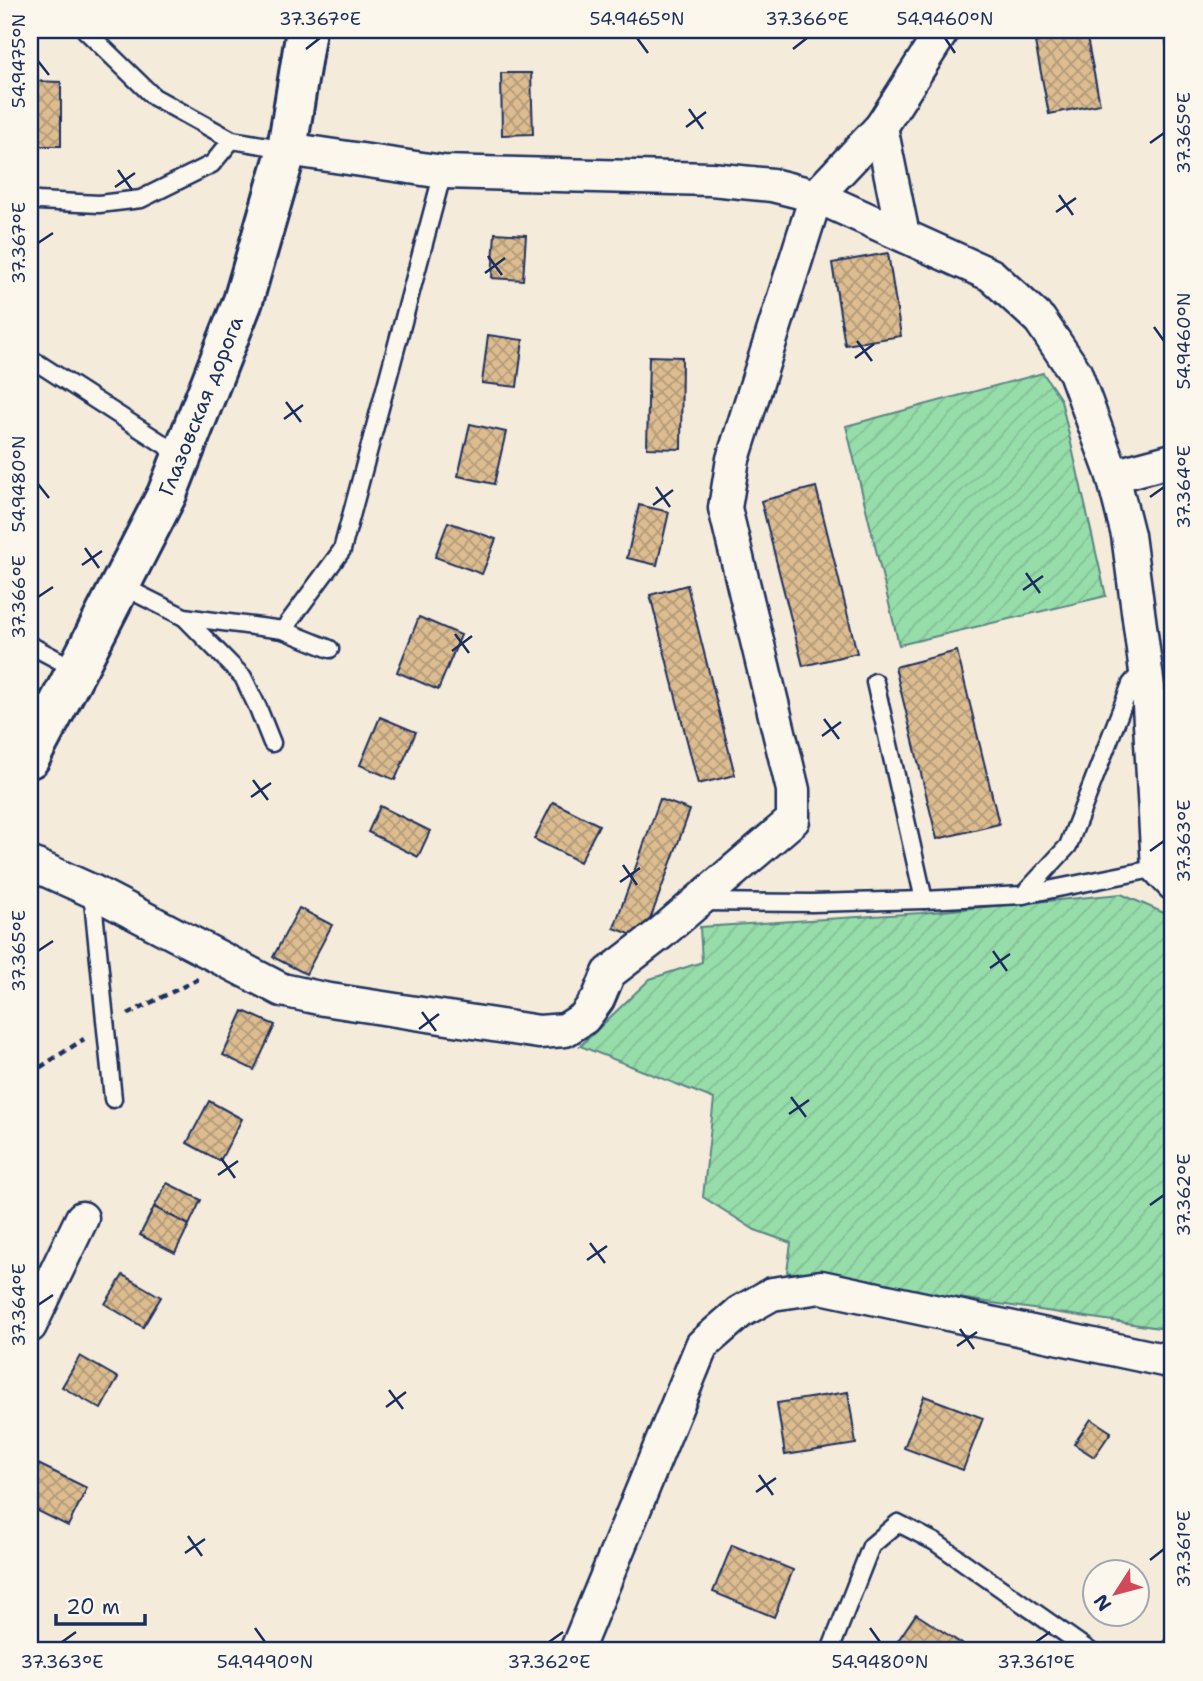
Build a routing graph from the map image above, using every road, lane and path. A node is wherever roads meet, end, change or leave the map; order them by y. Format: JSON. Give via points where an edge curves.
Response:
{"nodes":[{"id":1,"x":85,"y":30,"type":"edge"},
{"id":2,"x":306,"y":30,"type":"edge"},
{"id":3,"x":943,"y":30,"type":"edge"},
{"id":4,"x":881,"y":127,"type":"junction"},
{"id":5,"x":232,"y":140,"type":"junction"},
{"id":6,"x":287,"y":149,"type":"junction"},
{"id":7,"x":443,"y":172,"type":"junction"},
{"id":8,"x":816,"y":197,"type":"junction"},
{"id":9,"x":30,"y":200,"type":"edge"},
{"id":10,"x":903,"y":235,"type":"junction"},
{"id":11,"x":30,"y":358,"type":"edge"},
{"id":12,"x":181,"y":456,"type":"junction"},
{"id":13,"x":1173,"y":460,"type":"edge"},
{"id":14,"x":1113,"y":476,"type":"junction"},
{"id":15,"x":120,"y":585,"type":"junction"},
{"id":16,"x":184,"y":617,"type":"junction"},
{"id":17,"x":283,"y":630,"type":"junction"},
{"id":18,"x":30,"y":645,"type":"edge"},
{"id":19,"x":330,"y":649,"type":"dead end"},
{"id":20,"x":1145,"y":668,"type":"junction"},
{"id":21,"x":77,"y":670,"type":"junction"},
{"id":22,"x":875,"y":682,"type":"dead end"},
{"id":23,"x":272,"y":743,"type":"dead end"},
{"id":24,"x":30,"y":758,"type":"edge"},
{"id":25,"x":30,"y":863,"type":"edge"},
{"id":26,"x":1166,"y":876,"type":"edge"},
{"id":27,"x":92,"y":891,"type":"junction"},
{"id":28,"x":1023,"y":895,"type":"junction"},
{"id":29,"x":924,"y":900,"type":"junction"},
{"id":30,"x":696,"y":902,"type":"junction"},
{"id":31,"x":113,"y":1098,"type":"dead end"},
{"id":32,"x":82,"y":1218,"type":"dead end"},
{"id":33,"x":30,"y":1326,"type":"edge"},
{"id":34,"x":1173,"y":1362,"type":"edge"},
{"id":35,"x":576,"y":1651,"type":"edge"},
{"id":36,"x":830,"y":1651,"type":"edge"},
{"id":37,"x":1090,"y":1651,"type":"edge"}],
"edges":[{"from":1,"to":5,"type":"lane","via":[[154,97]]},
{"from":2,"to":6,"type":"street","name":"Глазовская дорога"},
{"from":3,"to":4,"type":"street"},
{"from":4,"to":8,"type":"street"},
{"from":4,"to":10,"type":"street"},
{"from":5,"to":6,"type":"lane"},
{"from":5,"to":9,"type":"lane","via":[[212,164],[141,199],[99,204]]},
{"from":6,"to":7,"type":"street"},
{"from":6,"to":12,"type":"street","name":"Глазовская дорога","via":[[243,301]]},
{"from":7,"to":8,"type":"street","via":[[711,179],[772,185]]},
{"from":7,"to":17,"type":"lane","via":[[341,550]]},
{"from":8,"to":10,"type":"street"},
{"from":8,"to":30,"type":"street","via":[[733,459],[725,508],[793,790],[793,820]]},
{"from":10,"to":14,"type":"street","via":[[991,275],[1040,320],[1075,372]]},
{"from":11,"to":12,"type":"lane"},
{"from":12,"to":15,"type":"street","name":"Глазовская дорога","via":[[167,494]]},
{"from":13,"to":14,"type":"street"},
{"from":14,"to":20,"type":"street","via":[[1128,535]]},
{"from":15,"to":16,"type":"lane"},
{"from":15,"to":21,"type":"street","name":"Глазовская дорога"},
{"from":16,"to":17,"type":"lane"},
{"from":16,"to":23,"type":"lane","via":[[243,677]]},
{"from":17,"to":19,"type":"lane"},
{"from":18,"to":21,"type":"lane"},
{"from":20,"to":26,"type":"street"},
{"from":20,"to":28,"type":"lane","via":[[1131,684],[1068,846]]},
{"from":21,"to":24,"type":"street","name":"Глазовская дорога"},
{"from":22,"to":29,"type":"lane"},
{"from":25,"to":27,"type":"street"},
{"from":26,"to":28,"type":"lane"},
{"from":27,"to":30,"type":"street","via":[[282,989],[539,1032],[565,1030],[584,1018],[609,973]]},
{"from":27,"to":31,"type":"lane"},
{"from":28,"to":29,"type":"lane"},
{"from":29,"to":30,"type":"lane"},
{"from":32,"to":33,"type":"street"},
{"from":34,"to":35,"type":"street","via":[[821,1287],[772,1294],[740,1312],[702,1345]]},
{"from":36,"to":37,"type":"lane","via":[[872,1546],[898,1523],[935,1542]]}]}
